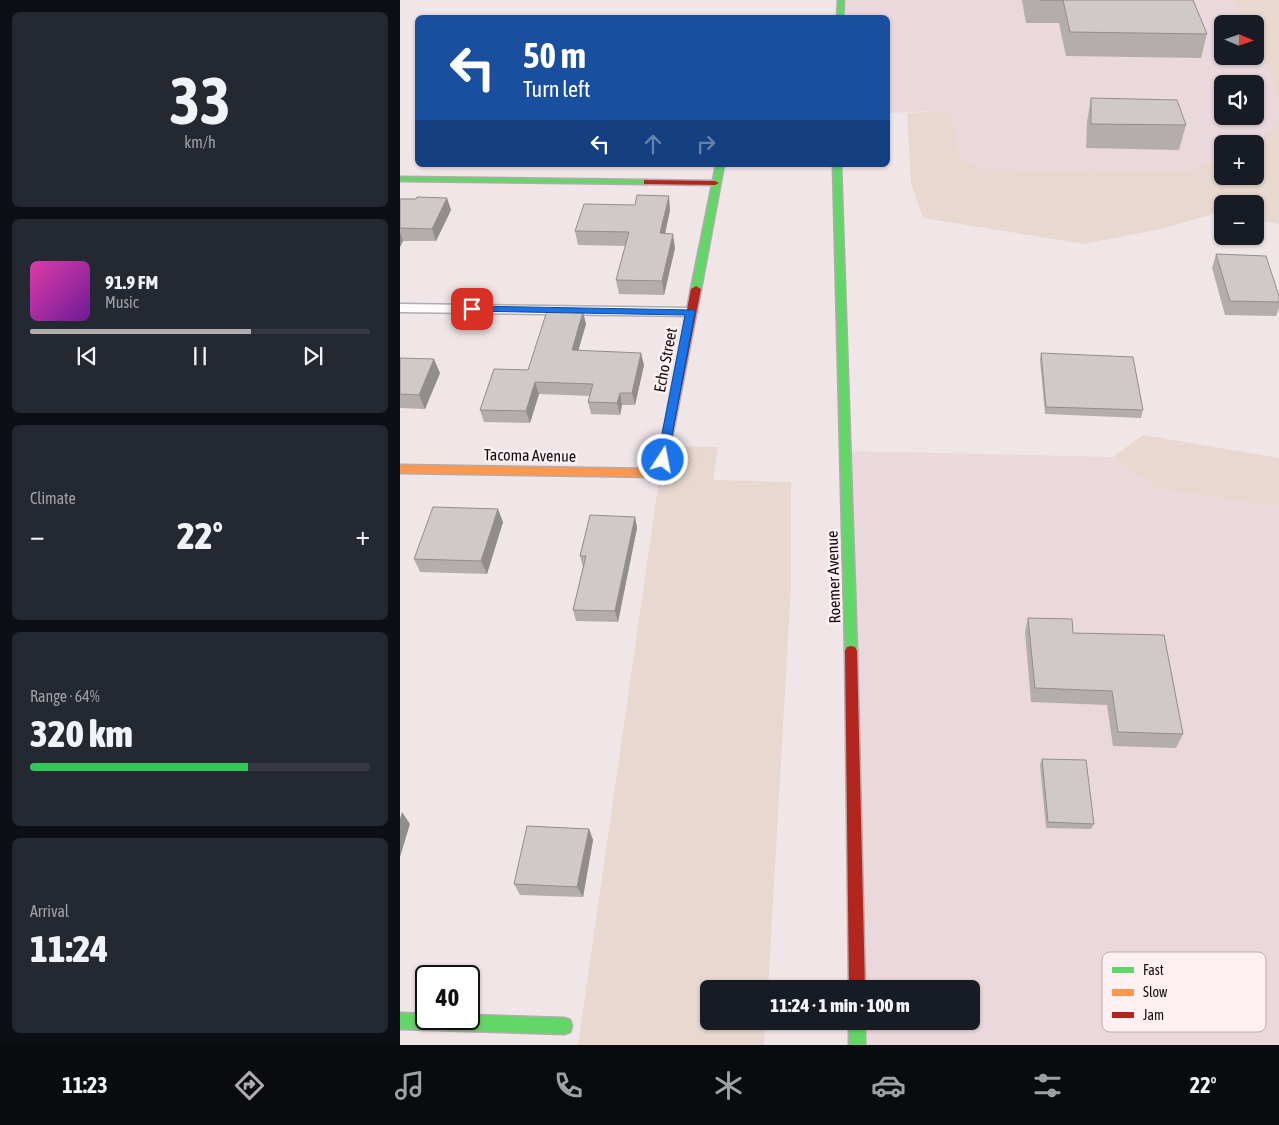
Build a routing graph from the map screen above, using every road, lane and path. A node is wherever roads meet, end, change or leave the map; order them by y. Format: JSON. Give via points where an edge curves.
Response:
{"nodes":[{"id":1,"x":841,"y":0,"type":"edge"},
{"id":2,"x":840,"y":15,"type":"edge"},
{"id":3,"x":719,"y":167,"type":"edge"},
{"id":4,"x":837,"y":167,"type":"edge"},
{"id":5,"x":400,"y":179,"type":"edge"},
{"id":6,"x":715,"y":183,"type":"junction"},
{"id":7,"x":400,"y":308,"type":"edge"},
{"id":8,"x":691,"y":312,"type":"junction"},
{"id":9,"x":400,"y":468,"type":"edge"},
{"id":10,"x":660,"y":473,"type":"joint"},
{"id":11,"x":856,"y":980,"type":"edge"},
{"id":12,"x":400,"y":1021,"type":"edge"},
{"id":13,"x":564,"y":1026,"type":"dead end"},
{"id":14,"x":857,"y":1030,"type":"edge"},
{"id":15,"x":857,"y":1045,"type":"edge"}],
"edges":[{"from":1,"to":2,"type":"street"},
{"from":3,"to":6,"type":"street","name":"Echo Street"},
{"from":4,"to":11,"type":"street","name":"Roemer Avenue","via":[[851,658]]},
{"from":5,"to":6,"type":"street"},
{"from":6,"to":8,"type":"street","name":"Echo Street"},
{"from":7,"to":8,"type":"lane"},
{"from":8,"to":10,"type":"street","name":"Echo Street"},
{"from":9,"to":10,"type":"street","name":"Tacoma Avenue"},
{"from":12,"to":13,"type":"street"},
{"from":14,"to":15,"type":"street"}]}
